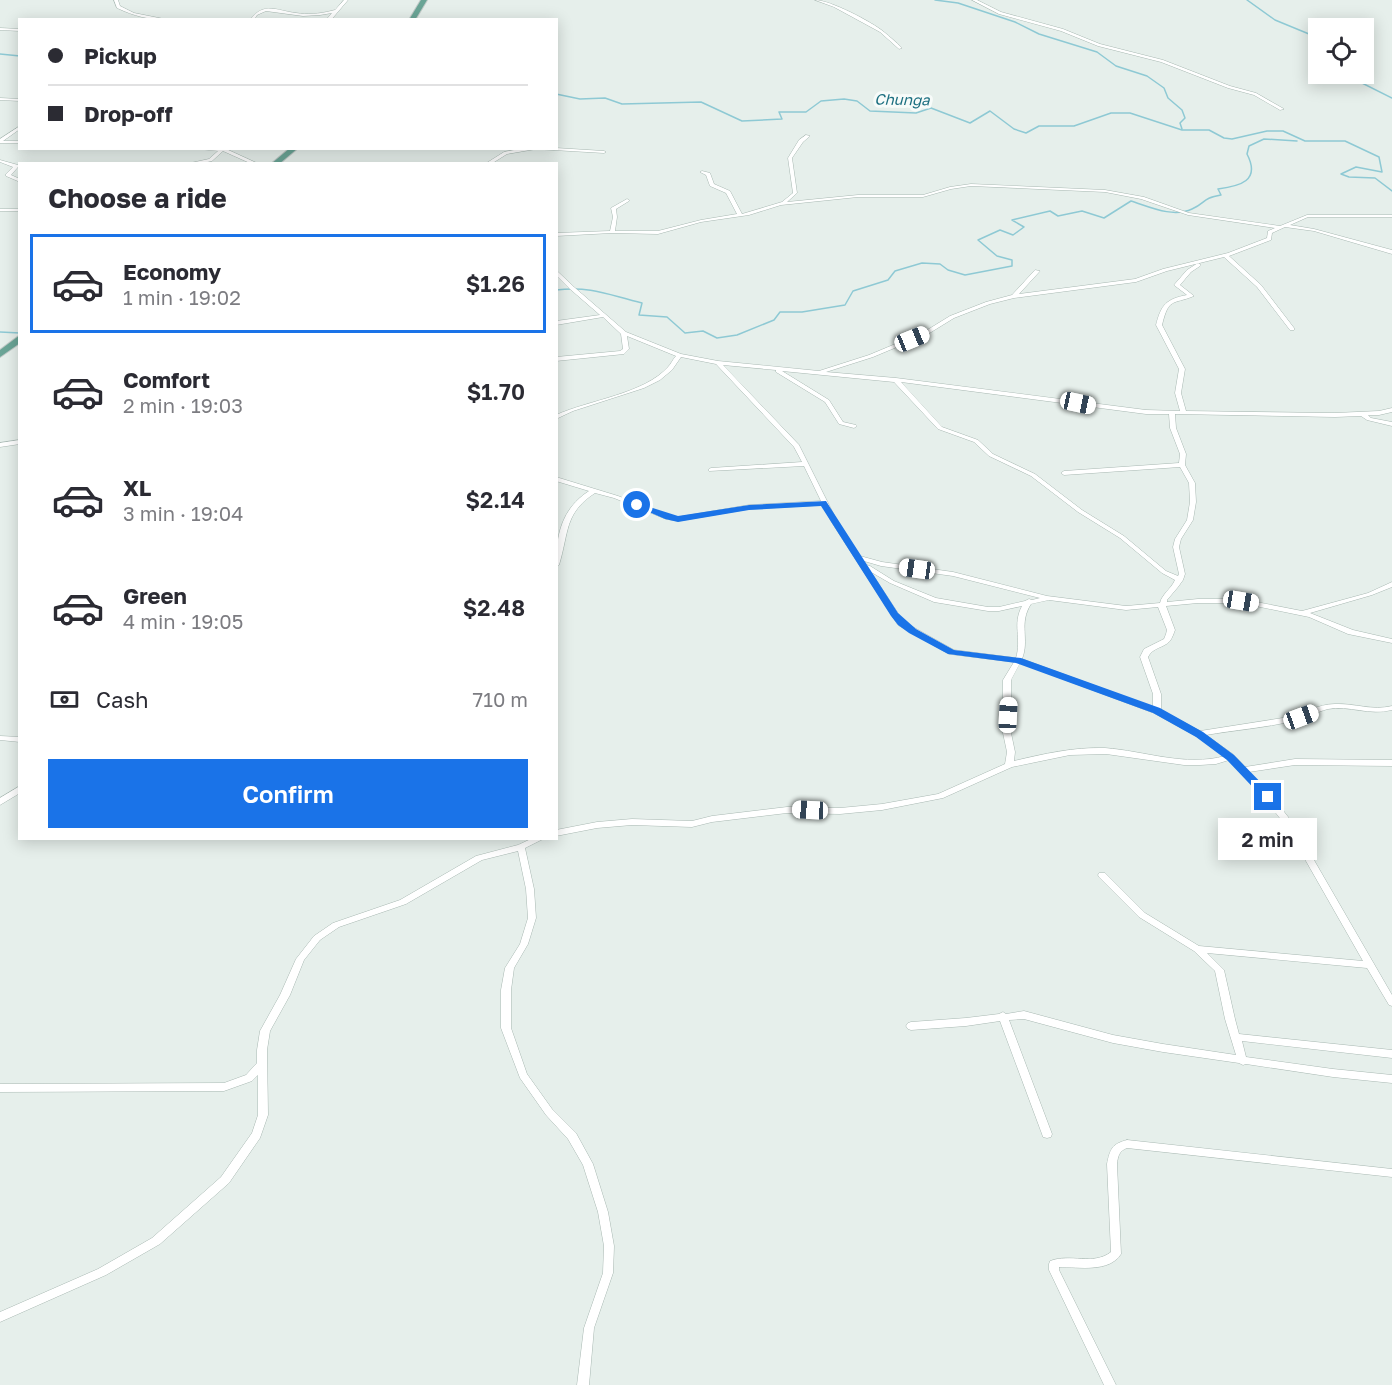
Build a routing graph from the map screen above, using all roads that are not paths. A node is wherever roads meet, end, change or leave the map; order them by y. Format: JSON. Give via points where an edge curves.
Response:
{"nodes":[{"id":1,"x":116,"y":0,"type":"edge"},
{"id":2,"x":346,"y":0,"type":"edge"},
{"id":3,"x":424,"y":0,"type":"edge"},
{"id":4,"x":817,"y":0,"type":"edge"},
{"id":5,"x":974,"y":0,"type":"edge"},
{"id":6,"x":272,"y":3,"type":"dead end"},
{"id":7,"x":270,"y":9,"type":"junction"},
{"id":8,"x":336,"y":11,"type":"junction"},
{"id":9,"x":156,"y":18,"type":"edge"},
{"id":10,"x":254,"y":18,"type":"edge"},
{"id":11,"x":330,"y":18,"type":"edge"},
{"id":12,"x":413,"y":18,"type":"edge"},
{"id":13,"x":0,"y":29,"type":"edge"},
{"id":14,"x":18,"y":30,"type":"edge"},
{"id":15,"x":900,"y":48,"type":"dead end"},
{"id":16,"x":0,"y":99,"type":"edge"},
{"id":17,"x":18,"y":100,"type":"edge"},
{"id":18,"x":1282,"y":109,"type":"dead end"},
{"id":19,"x":18,"y":128,"type":"edge"},
{"id":20,"x":808,"y":136,"type":"dead end"},
{"id":21,"x":0,"y":142,"type":"edge"},
{"id":22,"x":18,"y":142,"type":"edge"},
{"id":23,"x":558,"y":149,"type":"edge"},
{"id":24,"x":222,"y":150,"type":"edge"},
{"id":25,"x":225,"y":150,"type":"edge"},
{"id":26,"x":292,"y":150,"type":"edge"},
{"id":27,"x":524,"y":150,"type":"edge"},
{"id":28,"x":604,"y":152,"type":"dead end"},
{"id":29,"x":0,"y":161,"type":"edge"},
{"id":30,"x":200,"y":162,"type":"edge"},
{"id":31,"x":252,"y":162,"type":"edge"},
{"id":32,"x":277,"y":162,"type":"edge"},
{"id":33,"x":490,"y":162,"type":"edge"},
{"id":34,"x":18,"y":166,"type":"edge"},
{"id":35,"x":702,"y":172,"type":"dead end"},
{"id":36,"x":18,"y":180,"type":"edge"},
{"id":37,"x":627,"y":200,"type":"dead end"},
{"id":38,"x":780,"y":204,"type":"junction"},
{"id":39,"x":0,"y":210,"type":"edge"},
{"id":40,"x":18,"y":210,"type":"edge"},
{"id":41,"x":740,"y":215,"type":"junction"},
{"id":42,"x":1392,"y":216,"type":"edge"},
{"id":43,"x":1286,"y":226,"type":"junction"},
{"id":44,"x":1279,"y":227,"type":"junction"},
{"id":45,"x":612,"y":231,"type":"junction"},
{"id":46,"x":558,"y":235,"type":"edge"},
{"id":47,"x":1392,"y":252,"type":"edge"},
{"id":48,"x":1226,"y":256,"type":"junction"},
{"id":49,"x":1201,"y":263,"type":"junction"},
{"id":50,"x":1176,"y":267,"type":"junction"},
{"id":51,"x":1037,"y":271,"type":"dead end"},
{"id":52,"x":1189,"y":271,"type":"junction"},
{"id":53,"x":558,"y":273,"type":"edge"},
{"id":54,"x":1014,"y":296,"type":"junction"},
{"id":55,"x":602,"y":316,"type":"junction"},
{"id":56,"x":558,"y":323,"type":"edge"},
{"id":57,"x":1292,"y":329,"type":"dead end"},
{"id":58,"x":624,"y":333,"type":"junction"},
{"id":59,"x":17,"y":340,"type":"edge"},
{"id":60,"x":0,"y":354,"type":"edge"},
{"id":61,"x":679,"y":355,"type":"junction"},
{"id":62,"x":558,"y":359,"type":"edge"},
{"id":63,"x":718,"y":363,"type":"junction"},
{"id":64,"x":775,"y":370,"type":"junction"},
{"id":65,"x":809,"y":372,"type":"junction"},
{"id":66,"x":896,"y":380,"type":"junction"},
{"id":67,"x":1392,"y":410,"type":"edge"},
{"id":68,"x":1172,"y":412,"type":"junction"},
{"id":69,"x":1183,"y":412,"type":"junction"},
{"id":70,"x":1363,"y":414,"type":"junction"},
{"id":71,"x":558,"y":416,"type":"edge"},
{"id":72,"x":1392,"y":424,"type":"edge"},
{"id":73,"x":854,"y":426,"type":"dead end"},
{"id":74,"x":18,"y":442,"type":"edge"},
{"id":75,"x":0,"y":445,"type":"edge"},
{"id":76,"x":805,"y":464,"type":"junction"},
{"id":77,"x":1182,"y":465,"type":"junction"},
{"id":78,"x":711,"y":470,"type":"dead end"},
{"id":79,"x":1064,"y":473,"type":"dead end"},
{"id":80,"x":558,"y":480,"type":"edge"},
{"id":81,"x":593,"y":491,"type":"junction"},
{"id":82,"x":823,"y":503,"type":"junction"},
{"id":83,"x":558,"y":556,"type":"edge"},
{"id":84,"x":858,"y":558,"type":"junction"},
{"id":85,"x":865,"y":566,"type":"junction"},
{"id":86,"x":1180,"y":580,"type":"junction"},
{"id":87,"x":1392,"y":584,"type":"edge"},
{"id":88,"x":1049,"y":598,"type":"junction"},
{"id":89,"x":1029,"y":601,"type":"junction"},
{"id":90,"x":1163,"y":604,"type":"junction"},
{"id":91,"x":1302,"y":612,"type":"junction"},
{"id":92,"x":1392,"y":641,"type":"edge"},
{"id":93,"x":1018,"y":660,"type":"junction"},
{"id":94,"x":1392,"y":708,"type":"edge"},
{"id":95,"x":1156,"y":711,"type":"junction"},
{"id":96,"x":1199,"y":734,"type":"junction"},
{"id":97,"x":0,"y":738,"type":"edge"},
{"id":98,"x":18,"y":740,"type":"edge"},
{"id":99,"x":1231,"y":757,"type":"junction"},
{"id":100,"x":1392,"y":763,"type":"edge"},
{"id":101,"x":1010,"y":765,"type":"junction"},
{"id":102,"x":1244,"y":770,"type":"junction"},
{"id":103,"x":18,"y":790,"type":"edge"},
{"id":104,"x":0,"y":802,"type":"edge"},
{"id":105,"x":558,"y":833,"type":"edge"},
{"id":106,"x":537,"y":840,"type":"edge"},
{"id":107,"x":521,"y":847,"type":"junction"},
{"id":108,"x":1102,"y":874,"type":"dead end"},
{"id":109,"x":1197,"y":949,"type":"junction"},
{"id":110,"x":1370,"y":965,"type":"junction"},
{"id":111,"x":1392,"y":1003,"type":"edge"},
{"id":112,"x":1003,"y":1016,"type":"junction"},
{"id":113,"x":911,"y":1026,"type":"dead end"},
{"id":114,"x":1235,"y":1037,"type":"junction"},
{"id":115,"x":1392,"y":1054,"type":"edge"},
{"id":116,"x":1243,"y":1061,"type":"junction"},
{"id":117,"x":262,"y":1064,"type":"junction"},
{"id":118,"x":1392,"y":1079,"type":"edge"},
{"id":119,"x":0,"y":1088,"type":"edge"},
{"id":120,"x":1047,"y":1134,"type":"dead end"},
{"id":121,"x":1392,"y":1173,"type":"edge"},
{"id":122,"x":0,"y":1317,"type":"edge"},
{"id":123,"x":583,"y":1385,"type":"edge"},
{"id":124,"x":1110,"y":1385,"type":"edge"}],
"edges":[{"from":1,"to":9,"type":"street","via":[[118,7],[128,13]]},
{"from":2,"to":8,"type":"street"},
{"from":3,"to":12,"type":"main road"},
{"from":4,"to":15,"type":"street","via":[[881,31]]},
{"from":5,"to":18,"type":"street","via":[[1000,13],[1162,61],[1255,94]]},
{"from":6,"to":7,"type":"street"},
{"from":7,"to":8,"type":"street","via":[[294,15]]},
{"from":7,"to":10,"type":"street"},
{"from":8,"to":11,"type":"street"},
{"from":13,"to":14,"type":"street"},
{"from":16,"to":17,"type":"street"},
{"from":19,"to":21,"type":"street"},
{"from":20,"to":38,"type":"street","via":[[789,159],[795,193]]},
{"from":21,"to":22,"type":"street"},
{"from":23,"to":28,"type":"street"},
{"from":24,"to":30,"type":"street","via":[[210,160]]},
{"from":25,"to":31,"type":"street"},
{"from":26,"to":32,"type":"main road"},
{"from":27,"to":33,"type":"street","via":[[506,153]]},
{"from":29,"to":34,"type":"street"},
{"from":34,"to":36,"type":"street","via":[[8,175]]},
{"from":35,"to":41,"type":"street","via":[[708,174],[712,185],[728,192]]},
{"from":37,"to":45,"type":"street","via":[[613,208]]},
{"from":38,"to":41,"type":"street"},
{"from":38,"to":44,"type":"street","via":[[923,196],[971,185],[1073,189],[1125,194],[1188,214]]},
{"from":39,"to":40,"type":"street"},
{"from":41,"to":45,"type":"street","via":[[658,232]]},
{"from":42,"to":43,"type":"street","via":[[1312,215]]},
{"from":43,"to":44,"type":"street"},
{"from":43,"to":47,"type":"street"},
{"from":44,"to":48,"type":"street","via":[[1270,232],[1269,239]]},
{"from":45,"to":46,"type":"street"},
{"from":48,"to":49,"type":"street"},
{"from":48,"to":57,"type":"street","via":[[1259,286]]},
{"from":49,"to":50,"type":"street"},
{"from":49,"to":52,"type":"street"},
{"from":50,"to":52,"type":"street"},
{"from":50,"to":54,"type":"street","via":[[1113,284]]},
{"from":51,"to":54,"type":"street"},
{"from":52,"to":69,"type":"street","via":[[1177,285],[1191,296],[1170,301],[1158,326],[1182,369],[1178,393]]},
{"from":53,"to":55,"type":"street"},
{"from":54,"to":65,"type":"street","via":[[970,309],[860,361]]},
{"from":55,"to":56,"type":"street"},
{"from":55,"to":58,"type":"street"},
{"from":58,"to":61,"type":"street"},
{"from":58,"to":62,"type":"street","via":[[626,349],[622,353]]},
{"from":59,"to":60,"type":"main road"},
{"from":61,"to":63,"type":"street"},
{"from":61,"to":71,"type":"street","via":[[671,369],[641,387]]},
{"from":63,"to":64,"type":"street"},
{"from":63,"to":76,"type":"street","via":[[789,437]]},
{"from":64,"to":65,"type":"street"},
{"from":64,"to":73,"type":"street","via":[[827,401],[840,423]]},
{"from":65,"to":66,"type":"street"},
{"from":66,"to":68,"type":"street","via":[[1104,408]]},
{"from":66,"to":86,"type":"street","via":[[940,428],[971,438],[991,455],[1034,475]]},
{"from":67,"to":70,"type":"street"},
{"from":68,"to":69,"type":"street"},
{"from":68,"to":77,"type":"street","via":[[1173,428],[1183,454]]},
{"from":69,"to":70,"type":"street"},
{"from":70,"to":72,"type":"street"},
{"from":74,"to":75,"type":"street"},
{"from":76,"to":78,"type":"street"},
{"from":76,"to":82,"type":"street"},
{"from":77,"to":79,"type":"street"},
{"from":77,"to":86,"type":"street","via":[[1192,483],[1193,502],[1190,520],[1176,547],[1182,568]]},
{"from":80,"to":81,"type":"street"},
{"from":81,"to":82,"type":"street","via":[[678,519],[749,507]]},
{"from":81,"to":83,"type":"street","via":[[577,500],[568,513]]},
{"from":82,"to":84,"type":"street"},
{"from":84,"to":85,"type":"street"},
{"from":84,"to":88,"type":"street"},
{"from":85,"to":89,"type":"street","via":[[934,600],[988,609]]},
{"from":85,"to":93,"type":"street","via":[[894,614],[913,631],[952,652]]},
{"from":86,"to":90,"type":"street"},
{"from":87,"to":91,"type":"street","via":[[1370,594]]},
{"from":88,"to":89,"type":"street"},
{"from":88,"to":90,"type":"street","via":[[1113,608]]},
{"from":89,"to":93,"type":"street","via":[[1020,618]]},
{"from":90,"to":91,"type":"street","via":[[1223,600]]},
{"from":90,"to":95,"type":"street","via":[[1170,634],[1144,657],[1157,694]]},
{"from":91,"to":92,"type":"street","via":[[1351,632]]},
{"from":93,"to":95,"type":"street"},
{"from":93,"to":101,"type":"street","via":[[1007,680]]},
{"from":94,"to":96,"type":"street","via":[[1377,711],[1328,707],[1301,717]]},
{"from":95,"to":96,"type":"street"},
{"from":96,"to":99,"type":"street"},
{"from":97,"to":98,"type":"street"},
{"from":99,"to":101,"type":"street","via":[[1212,762],[1165,760],[1104,751]]},
{"from":99,"to":102,"type":"street"},
{"from":100,"to":102,"type":"street","via":[[1295,762]]},
{"from":101,"to":105,"type":"street","via":[[940,796],[882,807],[787,810],[692,824],[621,823]]},
{"from":102,"to":110,"type":"street","via":[[1289,824]]},
{"from":103,"to":104,"type":"street"},
{"from":106,"to":107,"type":"street"},
{"from":107,"to":117,"type":"street","via":[[479,858],[403,902],[336,926],[317,938],[300,959],[265,1031]]},
{"from":107,"to":123,"type":"street","via":[[532,918],[525,944],[510,968],[506,1028],[523,1075],[572,1136],[588,1164],[609,1246],[608,1273],[589,1328]]},
{"from":108,"to":109,"type":"street","via":[[1142,915]]},
{"from":109,"to":110,"type":"street"},
{"from":109,"to":114,"type":"street","via":[[1219,969]]},
{"from":110,"to":111,"type":"street"},
{"from":112,"to":113,"type":"street"},
{"from":112,"to":116,"type":"street","via":[[1044,1018],[1113,1039]]},
{"from":112,"to":120,"type":"street"},
{"from":114,"to":115,"type":"street"},
{"from":114,"to":116,"type":"street"},
{"from":116,"to":118,"type":"street"},
{"from":117,"to":119,"type":"street","via":[[249,1078],[224,1087]]},
{"from":117,"to":122,"type":"street","via":[[263,1114],[256,1135],[225,1180],[156,1241],[102,1272]]},
{"from":121,"to":124,"type":"street","via":[[1118,1146],[1112,1164],[1116,1254],[1103,1262],[1054,1264]]}]}
